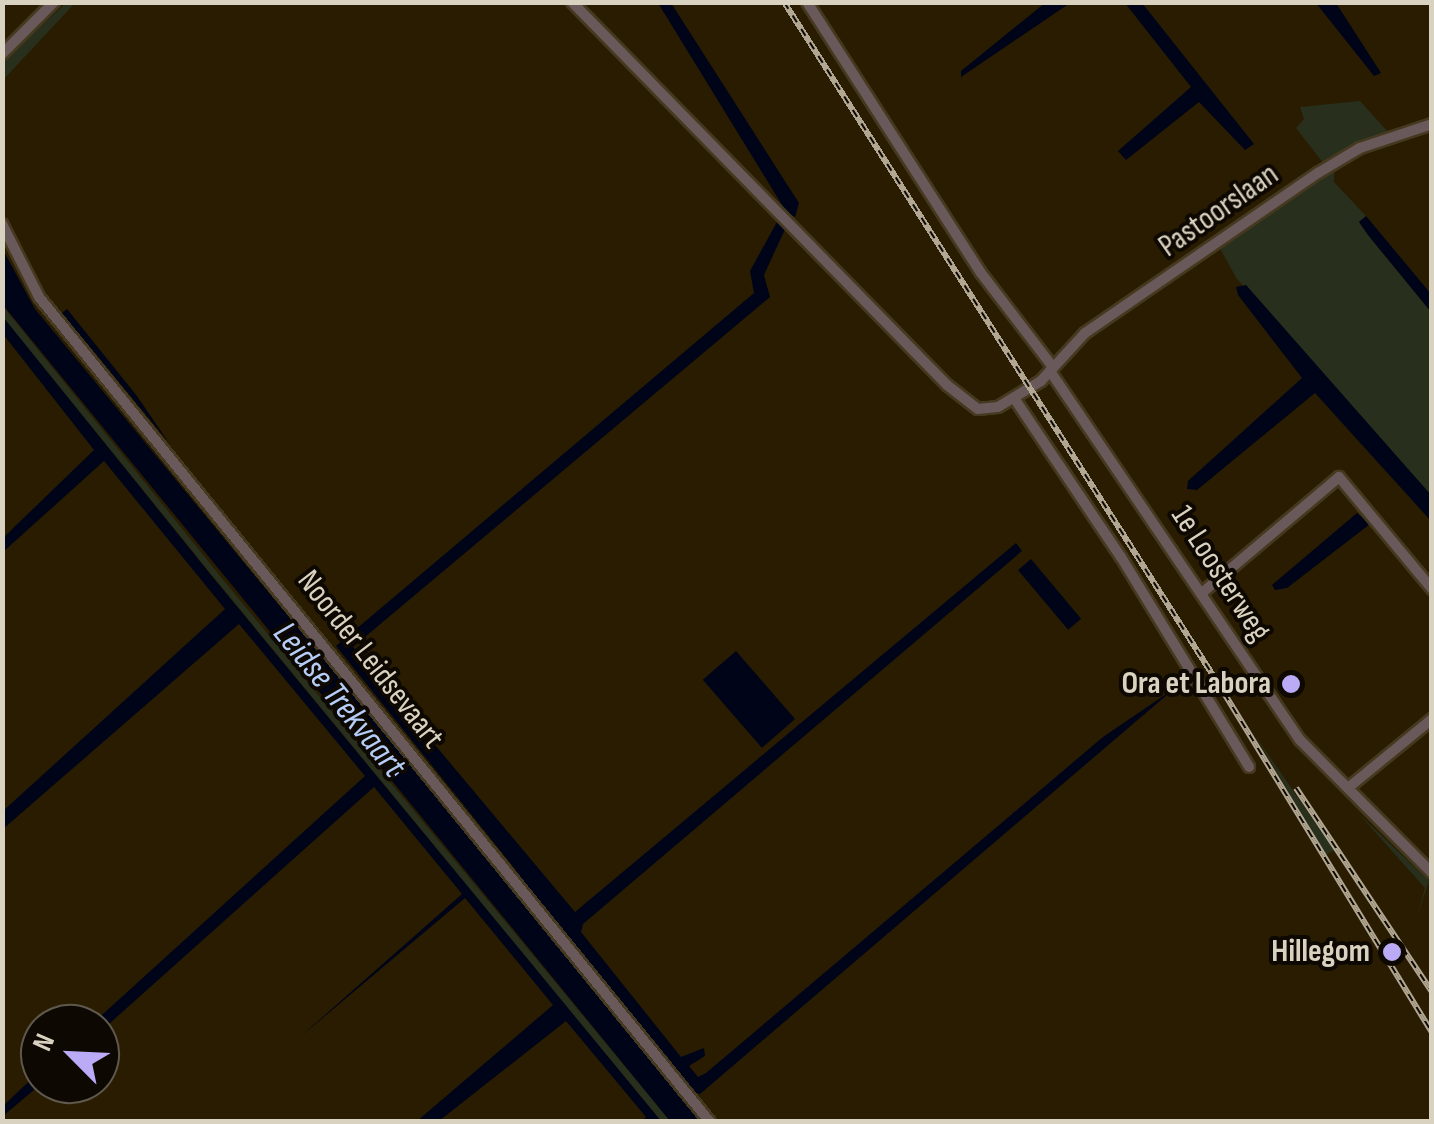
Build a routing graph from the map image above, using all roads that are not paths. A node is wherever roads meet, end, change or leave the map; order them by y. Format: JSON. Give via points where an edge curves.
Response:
{"nodes":[{"id":1,"x":54,"y":2,"type":"edge"},
{"id":2,"x":572,"y":2,"type":"edge"},
{"id":3,"x":807,"y":2,"type":"edge"},
{"id":4,"x":2,"y":54,"type":"edge"},
{"id":5,"x":1432,"y":124,"type":"edge"},
{"id":6,"x":2,"y":224,"type":"edge"},
{"id":7,"x":1051,"y":369,"type":"junction"},
{"id":8,"x":1014,"y":398,"type":"junction"},
{"id":9,"x":1432,"y":589,"type":"edge"},
{"id":10,"x":1203,"y":592,"type":"junction"},
{"id":11,"x":1431,"y":721,"type":"edge"},
{"id":12,"x":1248,"y":767,"type":"dead end"},
{"id":13,"x":1348,"y":788,"type":"junction"},
{"id":14,"x":1432,"y":873,"type":"edge"},
{"id":15,"x":710,"y":1122,"type":"edge"}],
"edges":[{"from":1,"to":4,"type":"street"},
{"from":2,"to":8,"type":"street","via":[[962,400],[989,410]]},
{"from":3,"to":7,"type":"street","via":[[981,273]]},
{"from":5,"to":7,"type":"street","name":"Pastoorslaan","via":[[1360,148],[1318,173],[1085,333]]},
{"from":6,"to":15,"type":"street","name":"Noorder Leidsevaart","via":[[39,298]]},
{"from":7,"to":8,"type":"street"},
{"from":7,"to":10,"type":"street","name":"1e Loosterweg"},
{"from":8,"to":12,"type":"street","via":[[1122,557]]},
{"from":9,"to":10,"type":"street","via":[[1339,477]]},
{"from":10,"to":13,"type":"street","name":"1e Loosterweg","via":[[1300,740]]},
{"from":11,"to":13,"type":"street"},
{"from":13,"to":14,"type":"street","name":"1e Loosterweg"}]}
